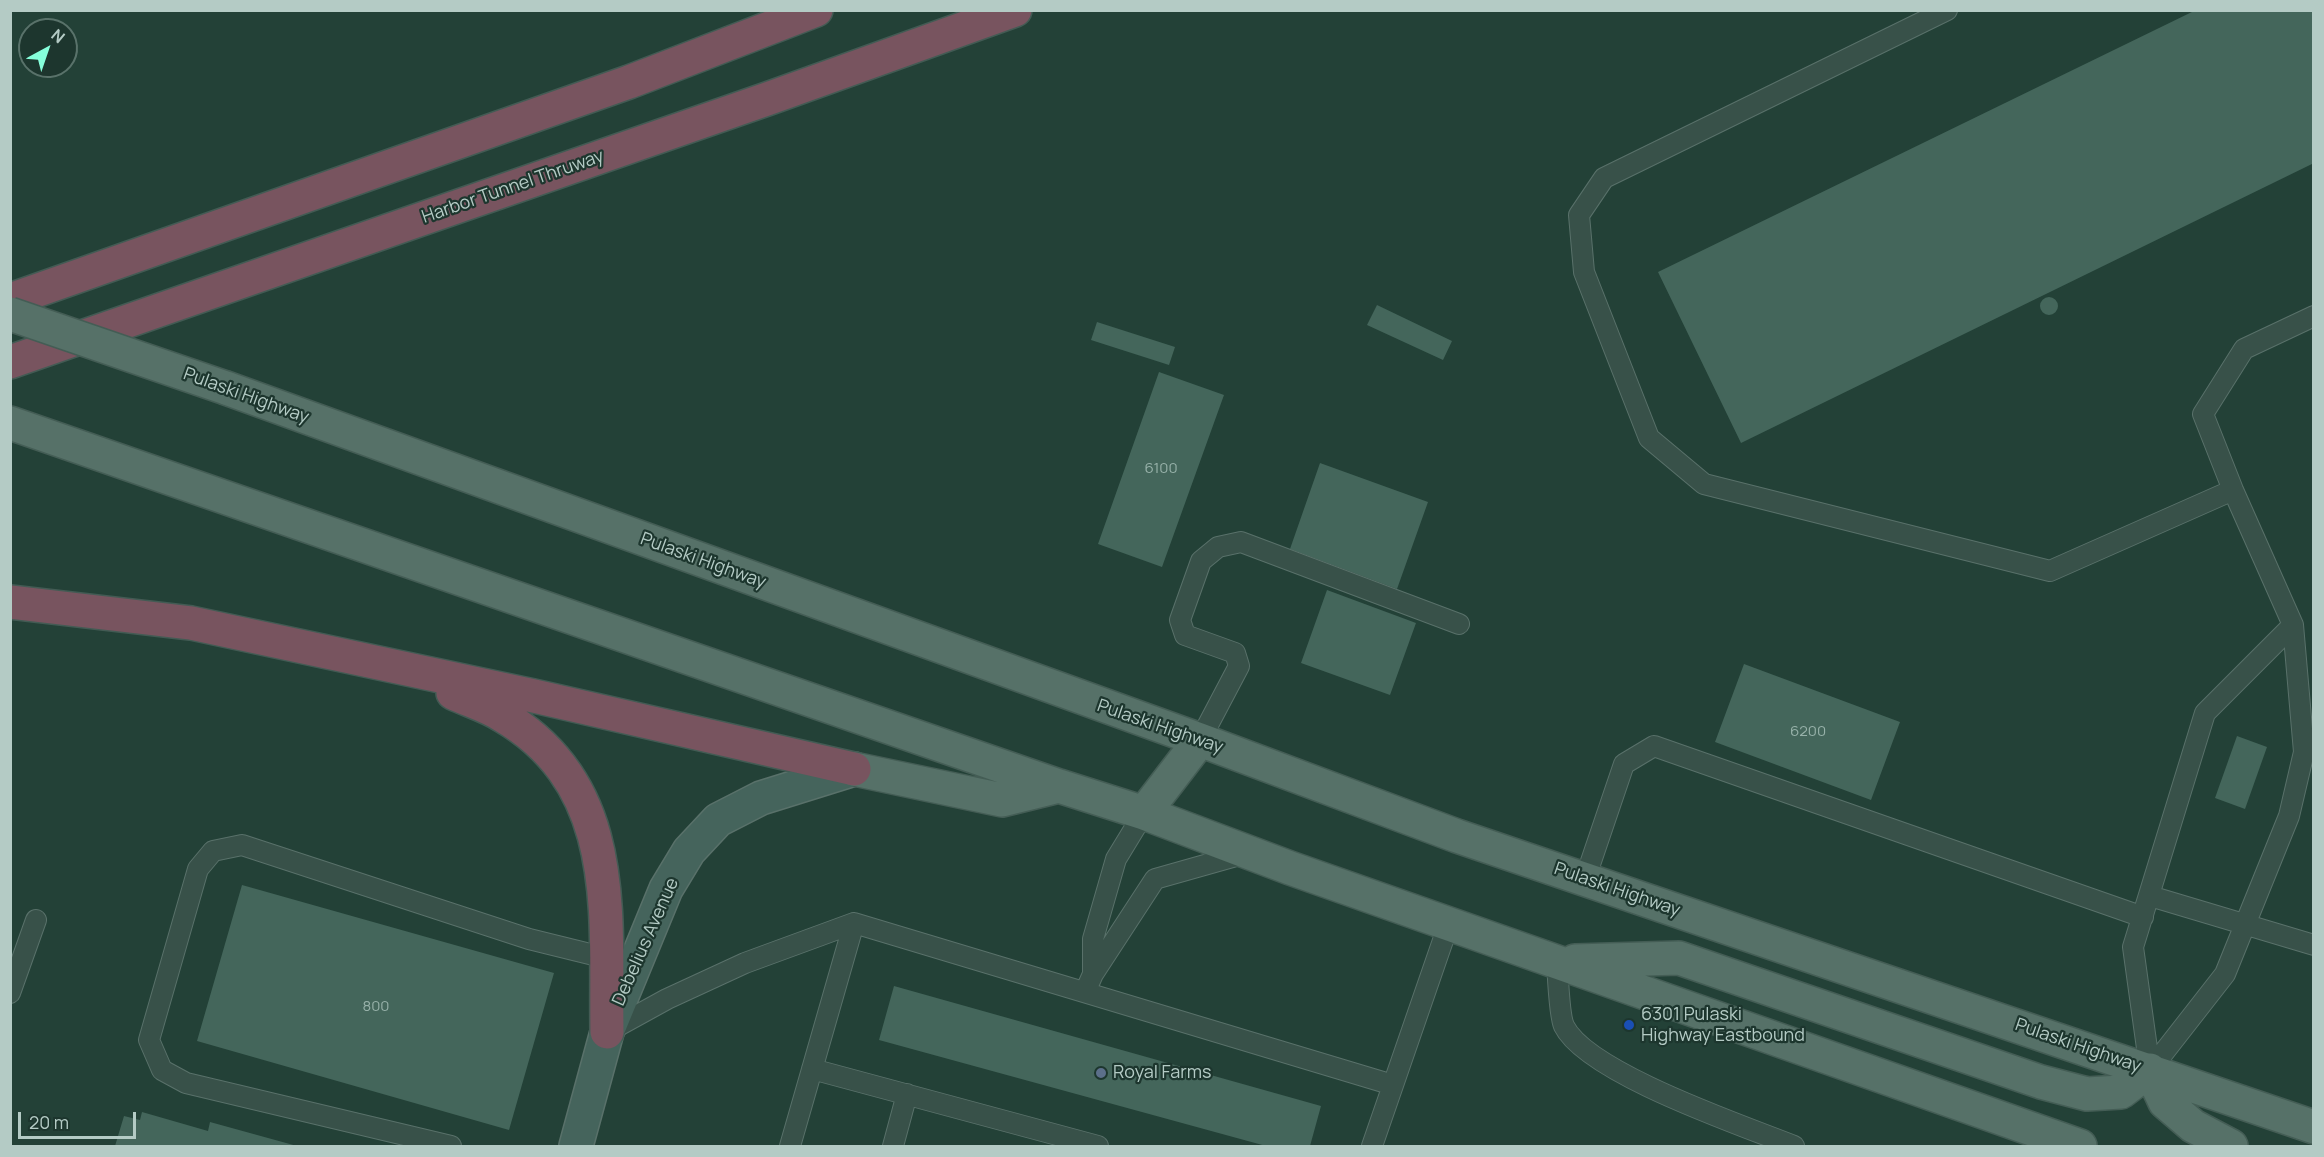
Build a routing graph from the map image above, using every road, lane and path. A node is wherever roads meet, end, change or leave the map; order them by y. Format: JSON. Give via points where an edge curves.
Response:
{"nodes":[{"id":1,"x":816,"y":10,"type":"edge"},
{"id":2,"x":1015,"y":10,"type":"edge"},
{"id":3,"x":1947,"y":10,"type":"edge"},
{"id":4,"x":10,"y":300,"type":"edge"},
{"id":5,"x":10,"y":314,"type":"edge"},
{"id":6,"x":2313,"y":316,"type":"edge"},
{"id":7,"x":10,"y":362,"type":"edge"},
{"id":8,"x":10,"y":423,"type":"edge"},
{"id":9,"x":2233,"y":490,"type":"junction"},
{"id":10,"x":10,"y":602,"type":"edge"},
{"id":11,"x":1459,"y":624,"type":"dead end"},
{"id":12,"x":2293,"y":625,"type":"junction"},
{"id":13,"x":291,"y":643,"type":"junction"},
{"id":14,"x":2307,"y":687,"type":"edge"},
{"id":15,"x":1200,"y":740,"type":"junction"},
{"id":16,"x":2309,"y":754,"type":"edge"},
{"id":17,"x":854,"y":769,"type":"junction"},
{"id":18,"x":1059,"y":786,"type":"junction"},
{"id":19,"x":1144,"y":813,"type":"junction"},
{"id":20,"x":1248,"y":853,"type":"junction"},
{"id":21,"x":1585,"y":879,"type":"junction"},
{"id":22,"x":2150,"y":896,"type":"junction"},
{"id":23,"x":2143,"y":918,"type":"junction"},
{"id":24,"x":36,"y":920,"type":"dead end"},
{"id":25,"x":854,"y":923,"type":"junction"},
{"id":26,"x":1449,"y":923,"type":"junction"},
{"id":27,"x":2245,"y":926,"type":"junction"},
{"id":28,"x":2313,"y":945,"type":"edge"},
{"id":29,"x":606,"y":958,"type":"junction"},
{"id":30,"x":1557,"y":962,"type":"junction"},
{"id":31,"x":1089,"y":983,"type":"junction"},
{"id":32,"x":10,"y":993,"type":"edge"},
{"id":33,"x":608,"y":1032,"type":"junction"},
{"id":34,"x":812,"y":1069,"type":"junction"},
{"id":35,"x":2150,"y":1070,"type":"junction"},
{"id":36,"x":1393,"y":1085,"type":"junction"},
{"id":37,"x":907,"y":1094,"type":"junction"},
{"id":38,"x":2313,"y":1116,"type":"edge"},
{"id":39,"x":2313,"y":1127,"type":"edge"},
{"id":40,"x":451,"y":1146,"type":"edge"},
{"id":41,"x":576,"y":1146,"type":"edge"},
{"id":42,"x":790,"y":1146,"type":"edge"},
{"id":43,"x":893,"y":1146,"type":"edge"},
{"id":44,"x":1098,"y":1146,"type":"edge"},
{"id":45,"x":1372,"y":1146,"type":"edge"},
{"id":46,"x":1794,"y":1146,"type":"edge"},
{"id":47,"x":2080,"y":1146,"type":"edge"},
{"id":48,"x":2231,"y":1146,"type":"edge"}],
"edges":[{"from":1,"to":4,"type":"highway","via":[[618,86]]},
{"from":2,"to":7,"type":"highway","name":"Harbor Tunnel Thruway"},
{"from":3,"to":9,"type":"lane","via":[[1604,178],[1579,215],[1584,272],[1649,438],[1704,484],[2049,571]]},
{"from":5,"to":15,"type":"main road","name":"Pulaski Highway","bridge":true,"via":[[226,388]]},
{"from":6,"to":9,"type":"lane","via":[[2244,349],[2203,414]]},
{"from":8,"to":18,"type":"main road"},
{"from":9,"to":12,"type":"lane"},
{"from":10,"to":13,"type":"highway","via":[[191,623]]},
{"from":11,"to":15,"type":"lane","via":[[1241,542],[1218,548],[1201,561],[1180,620],[1185,634],[1235,653],[1239,666]]},
{"from":12,"to":14,"type":"lane"},
{"from":12,"to":22,"type":"lane","via":[[2205,713]]},
{"from":13,"to":17,"type":"highway"},
{"from":13,"to":29,"type":"highway","via":[[448,691],[503,716],[540,744],[571,780],[590,817],[604,872]]},
{"from":14,"to":16,"type":"lane"},
{"from":15,"to":19,"type":"main road"},
{"from":15,"to":21,"type":"main road","name":"Pulaski Highway","via":[[1457,836]]},
{"from":16,"to":27,"type":"lane"},
{"from":17,"to":18,"type":"main road","via":[[1002,800]]},
{"from":17,"to":33,"type":"main road","name":"Debelius Avenue","via":[[761,798],[718,820],[689,851],[666,889]]},
{"from":18,"to":19,"type":"main road"},
{"from":19,"to":20,"type":"main road"},
{"from":19,"to":31,"type":"lane","via":[[1116,859],[1093,939]]},
{"from":20,"to":26,"type":"main road"},
{"from":20,"to":31,"type":"lane","via":[[1155,879]]},
{"from":21,"to":23,"type":"lane","via":[[1624,764],[1653,746]]},
{"from":21,"to":35,"type":"main road","name":"Pulaski Highway"},
{"from":22,"to":23,"type":"lane"},
{"from":22,"to":27,"type":"lane"},
{"from":23,"to":35,"type":"lane","via":[[2133,947]]},
{"from":24,"to":32,"type":"lane"},
{"from":25,"to":31,"type":"lane"},
{"from":25,"to":33,"type":"lane","via":[[745,963]]},
{"from":25,"to":34,"type":"lane"},
{"from":26,"to":30,"type":"main road"},
{"from":26,"to":36,"type":"lane"},
{"from":27,"to":28,"type":"lane"},
{"from":27,"to":35,"type":"lane","via":[[2225,974]]},
{"from":29,"to":33,"type":"highway"},
{"from":29,"to":40,"type":"lane","via":[[529,939],[242,845],[213,851],[198,869],[149,1040],[162,1070],[186,1083]]},
{"from":30,"to":35,"type":"main road","via":[[1679,958],[2041,1082],[2087,1094],[2121,1092]]},
{"from":30,"to":46,"type":"lane","via":[[1564,1026],[1583,1047],[1642,1086]]},
{"from":30,"to":47,"type":"main road"},
{"from":31,"to":36,"type":"lane"},
{"from":33,"to":41,"type":"main road","name":"Debelius Avenue"},
{"from":34,"to":37,"type":"lane"},
{"from":34,"to":42,"type":"lane"},
{"from":35,"to":38,"type":"main road"},
{"from":35,"to":39,"type":"main road","name":"Pulaski Highway"},
{"from":35,"to":48,"type":"main road","via":[[2165,1102],[2193,1126]]},
{"from":36,"to":45,"type":"lane"},
{"from":37,"to":43,"type":"lane"},
{"from":37,"to":44,"type":"lane"}]}
